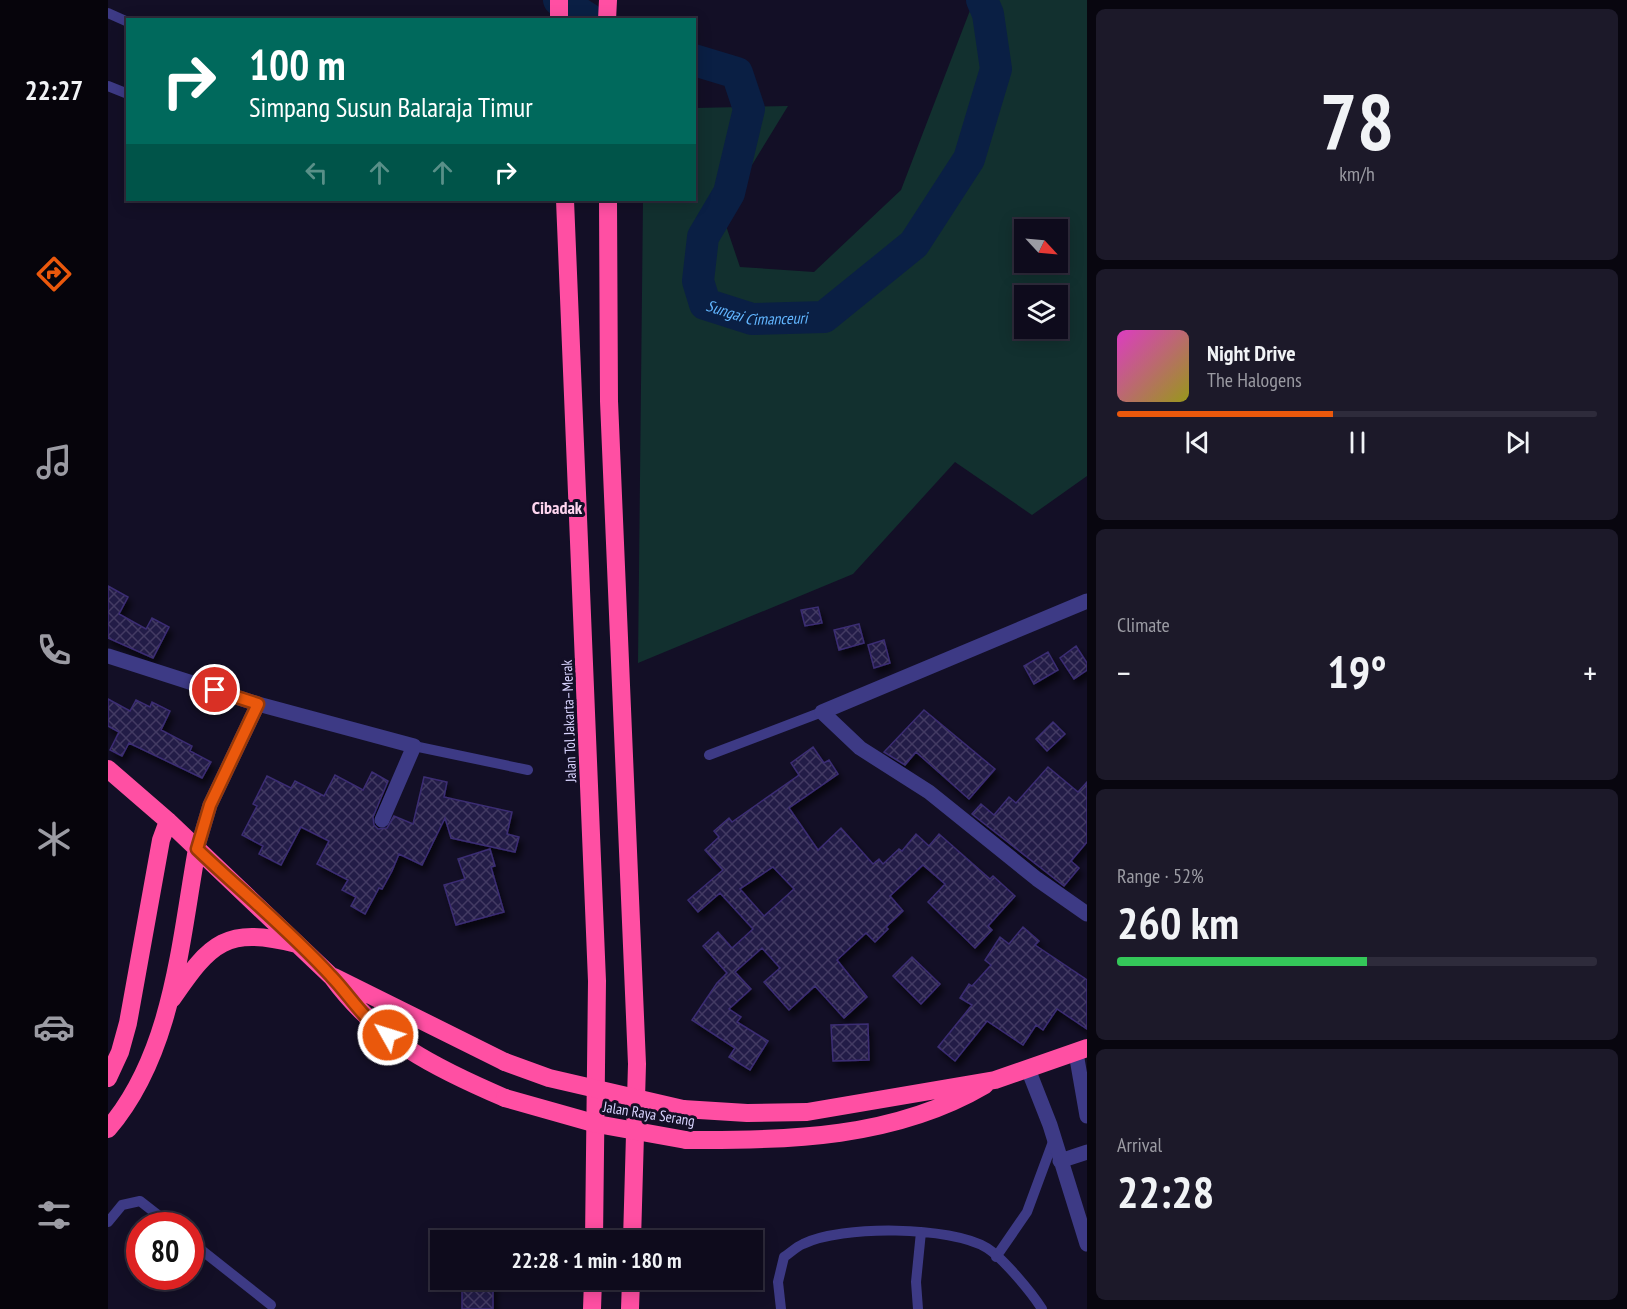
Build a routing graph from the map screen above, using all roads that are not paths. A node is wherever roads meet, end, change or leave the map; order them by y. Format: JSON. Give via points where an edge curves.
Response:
{"nodes":[{"id":1,"x":559,"y":0,"type":"edge"},
{"id":2,"x":608,"y":0,"type":"edge"},
{"id":3,"x":108,"y":13,"type":"edge"},
{"id":4,"x":559,"y":18,"type":"edge"},
{"id":5,"x":608,"y":18,"type":"edge"},
{"id":6,"x":126,"y":21,"type":"edge"},
{"id":7,"x":108,"y":86,"type":"edge"},
{"id":8,"x":126,"y":93,"type":"edge"},
{"id":9,"x":565,"y":201,"type":"edge"},
{"id":10,"x":608,"y":201,"type":"edge"},
{"id":11,"x":1087,"y":602,"type":"edge"},
{"id":12,"x":108,"y":656,"type":"edge"},
{"id":13,"x":258,"y":704,"type":"junction"},
{"id":14,"x":822,"y":712,"type":"junction"},
{"id":15,"x":414,"y":746,"type":"junction"},
{"id":16,"x":710,"y":755,"type":"dead end"},
{"id":17,"x":108,"y":769,"type":"edge"},
{"id":18,"x":528,"y":770,"type":"dead end"},
{"id":19,"x":382,"y":820,"type":"dead end"},
{"id":20,"x":168,"y":821,"type":"junction"},
{"id":21,"x":197,"y":849,"type":"junction"},
{"id":22,"x":1087,"y":914,"type":"edge"},
{"id":23,"x":298,"y":945,"type":"junction"},
{"id":24,"x":332,"y":977,"type":"junction"},
{"id":25,"x":168,"y":1005,"type":"junction"},
{"id":26,"x":1081,"y":1051,"type":"edge"},
{"id":27,"x":1028,"y":1069,"type":"junction"},
{"id":28,"x":108,"y":1078,"type":"edge"},
{"id":29,"x":995,"y":1080,"type":"junction"},
{"id":30,"x":1087,"y":1116,"type":"edge"},
{"id":31,"x":108,"y":1129,"type":"edge"},
{"id":32,"x":1054,"y":1139,"type":"junction"},
{"id":33,"x":1087,"y":1152,"type":"edge"},
{"id":34,"x":1060,"y":1161,"type":"junction"},
{"id":35,"x":154,"y":1212,"type":"edge"},
{"id":36,"x":108,"y":1222,"type":"edge"},
{"id":37,"x":594,"y":1230,"type":"edge"},
{"id":38,"x":632,"y":1230,"type":"edge"},
{"id":39,"x":921,"y":1232,"type":"junction"},
{"id":40,"x":1087,"y":1244,"type":"edge"},
{"id":41,"x":204,"y":1252,"type":"edge"},
{"id":42,"x":996,"y":1257,"type":"junction"},
{"id":43,"x":593,"y":1290,"type":"edge"},
{"id":44,"x":631,"y":1290,"type":"edge"},
{"id":45,"x":271,"y":1305,"type":"dead end"},
{"id":46,"x":592,"y":1309,"type":"edge"},
{"id":47,"x":630,"y":1309,"type":"edge"},
{"id":48,"x":781,"y":1309,"type":"edge"},
{"id":49,"x":918,"y":1309,"type":"edge"},
{"id":50,"x":1042,"y":1309,"type":"edge"}],
"edges":[{"from":1,"to":4,"type":"highway"},
{"from":2,"to":5,"type":"highway"},
{"from":3,"to":6,"type":"lane"},
{"from":7,"to":8,"type":"lane"},
{"from":9,"to":37,"type":"highway","name":"Jalan Tol Jakarta–Merak","via":[[597,981]]},
{"from":10,"to":38,"type":"highway","via":[[609,401],[637,1064]]},
{"from":11,"to":14,"type":"street"},
{"from":12,"to":13,"type":"street"},
{"from":13,"to":15,"type":"street"},
{"from":13,"to":21,"type":"street","via":[[210,805]]},
{"from":14,"to":16,"type":"lane"},
{"from":14,"to":22,"type":"street","via":[[860,748],[929,792]]},
{"from":15,"to":18,"type":"lane"},
{"from":15,"to":19,"type":"street"},
{"from":17,"to":20,"type":"highway","name":"Jalan Raya Serang"},
{"from":20,"to":21,"type":"highway","name":"Jalan Raya Serang"},
{"from":20,"to":28,"type":"highway","via":[[160,840],[128,1023]]},
{"from":21,"to":23,"type":"highway","name":"Jalan Raya Serang"},
{"from":21,"to":25,"type":"highway"},
{"from":23,"to":24,"type":"highway","name":"Jalan Raya Serang"},
{"from":23,"to":25,"type":"highway","via":[[267,937],[243,936],[224,941],[201,961]]},
{"from":24,"to":29,"type":"highway","name":"Jalan Raya Serang","bridge":true,"via":[[505,1062],[560,1081],[683,1108],[807,1112]]},
{"from":24,"to":29,"type":"highway","name":"Jalan Raya Serang","bridge":true,"via":[[373,1025],[417,1055],[505,1098],[597,1124],[686,1140],[747,1141],[860,1131],[955,1103]]},
{"from":25,"to":31,"type":"highway","via":[[150,1058]]},
{"from":26,"to":27,"type":"highway","name":"Jalan Raya Serang"},
{"from":26,"to":30,"type":"street"},
{"from":27,"to":29,"type":"highway","name":"Jalan Raya Serang"},
{"from":27,"to":32,"type":"street"},
{"from":32,"to":34,"type":"street"},
{"from":32,"to":42,"type":"lane","via":[[1027,1212]]},
{"from":33,"to":34,"type":"street"},
{"from":34,"to":40,"type":"street"},
{"from":35,"to":36,"type":"lane","via":[[140,1201],[122,1204]]},
{"from":39,"to":42,"type":"lane","via":[[967,1239],[989,1249]]},
{"from":39,"to":48,"type":"lane","via":[[846,1234],[803,1243],[784,1257],[778,1282]]},
{"from":39,"to":49,"type":"lane","via":[[916,1282]]},
{"from":41,"to":45,"type":"lane"},
{"from":42,"to":50,"type":"lane"},
{"from":43,"to":46,"type":"highway"},
{"from":44,"to":47,"type":"highway"}]}
